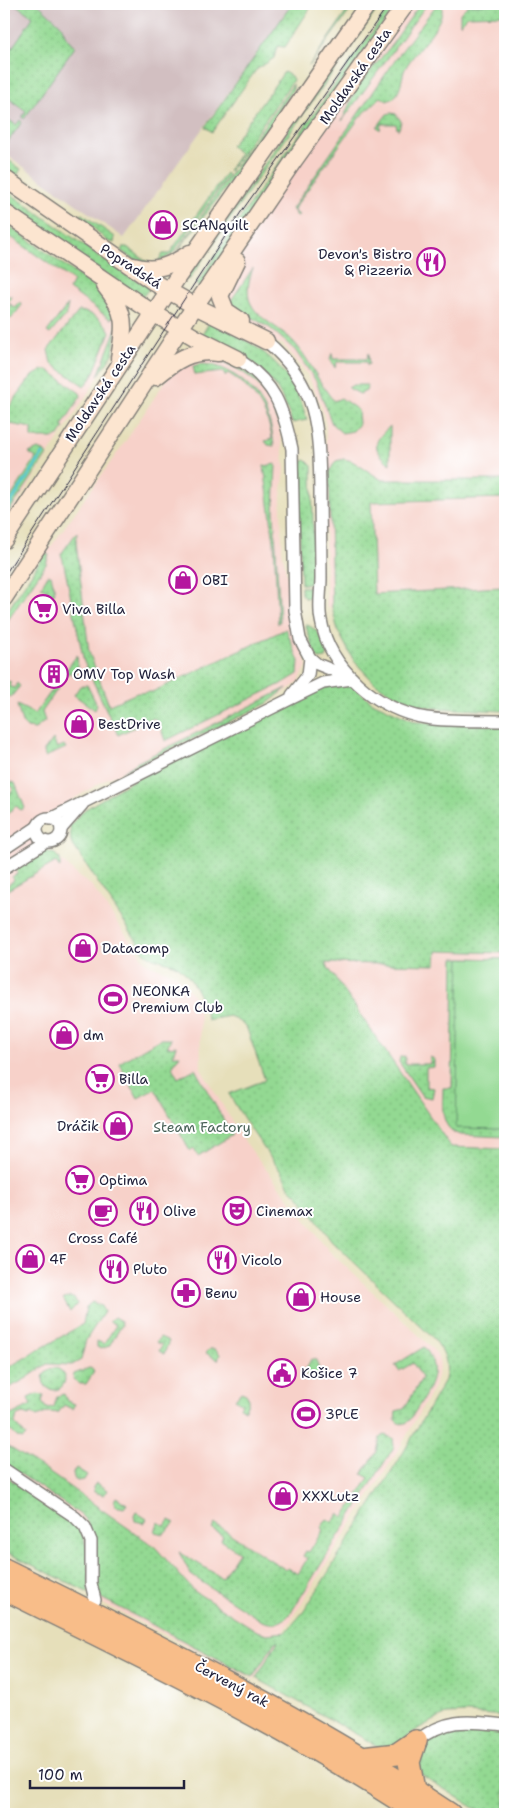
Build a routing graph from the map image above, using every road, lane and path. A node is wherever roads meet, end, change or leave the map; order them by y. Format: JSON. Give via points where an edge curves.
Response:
{"nodes":[{"id":1,"x":368,"y":4,"type":"edge"},
{"id":2,"x":406,"y":4,"type":"edge"},
{"id":3,"x":4,"y":178,"type":"edge"},
{"id":4,"x":4,"y":212,"type":"edge"},
{"id":5,"x":198,"y":247,"type":"junction"},
{"id":6,"x":237,"y":247,"type":"junction"},
{"id":7,"x":125,"y":264,"type":"junction"},
{"id":8,"x":98,"y":276,"type":"junction"},
{"id":9,"x":169,"y":291,"type":"junction"},
{"id":10,"x":195,"y":306,"type":"junction"},
{"id":11,"x":153,"y":313,"type":"junction"},
{"id":12,"x":180,"y":330,"type":"junction"},
{"id":13,"x":266,"y":341,"type":"junction"},
{"id":14,"x":238,"y":358,"type":"junction"},
{"id":15,"x":118,"y":366,"type":"junction"},
{"id":16,"x":142,"y":388,"type":"junction"},
{"id":17,"x":4,"y":540,"type":"edge"},
{"id":18,"x":4,"y":598,"type":"edge"},
{"id":19,"x":333,"y":650,"type":"junction"},
{"id":20,"x":310,"y":658,"type":"junction"},
{"id":21,"x":333,"y":670,"type":"junction"},
{"id":22,"x":353,"y":679,"type":"junction"},
{"id":23,"x":323,"y":683,"type":"junction"},
{"id":24,"x":288,"y":700,"type":"junction"},
{"id":25,"x":505,"y":721,"type":"edge"},
{"id":26,"x":83,"y":803,"type":"junction"},
{"id":27,"x":50,"y":819,"type":"junction"},
{"id":28,"x":37,"y":827,"type":"junction"},
{"id":29,"x":61,"y":829,"type":"junction"},
{"id":30,"x":46,"y":842,"type":"junction"},
{"id":31,"x":4,"y":849,"type":"edge"},
{"id":32,"x":4,"y":868,"type":"edge"},
{"id":33,"x":4,"y":1470,"type":"edge"},
{"id":34,"x":4,"y":1569,"type":"edge"},
{"id":35,"x":4,"y":1589,"type":"edge"},
{"id":36,"x":95,"y":1600,"type":"joint"},
{"id":37,"x":110,"y":1621,"type":"junction"},
{"id":38,"x":505,"y":1725,"type":"edge"},
{"id":39,"x":416,"y":1740,"type":"junction"},
{"id":40,"x":362,"y":1758,"type":"junction"},
{"id":41,"x":414,"y":1790,"type":"junction"},
{"id":42,"x":420,"y":1814,"type":"edge"},
{"id":43,"x":450,"y":1814,"type":"edge"}],
"edges":[{"from":1,"to":5,"type":"street","name":"Moldavská cesta"},
{"from":2,"to":6,"type":"street","name":"Moldavská cesta","via":[[295,159]]},
{"from":3,"to":7,"type":"street","name":"Popradská"},
{"from":4,"to":8,"type":"street","name":"Popradská"},
{"from":5,"to":7,"type":"street","name":"Moldavská cesta","via":[[160,268],[144,269]]},
{"from":5,"to":9,"type":"street","name":"Moldavská cesta"},
{"from":6,"to":10,"type":"street","name":"Moldavská cesta"},
{"from":6,"to":13,"type":"street","name":"Moldavská cesta","via":[[237,262],[222,290],[221,301],[228,313]]},
{"from":7,"to":9,"type":"street","name":"Popradská"},
{"from":8,"to":11,"type":"street","name":"Popradská"},
{"from":8,"to":15,"type":"street","name":"Popradská","via":[[118,303],[123,317]]},
{"from":9,"to":10,"type":"street","name":"Popradská"},
{"from":9,"to":11,"type":"street","name":"Moldavská cesta"},
{"from":10,"to":12,"type":"street","name":"Moldavská cesta"},
{"from":10,"to":13,"type":"street","name":"Popradská"},
{"from":11,"to":12,"type":"street","name":"Popradská"},
{"from":11,"to":15,"type":"street","name":"Moldavská cesta"},
{"from":12,"to":14,"type":"street","name":"Popradská"},
{"from":12,"to":16,"type":"street","name":"Moldavská cesta"},
{"from":13,"to":19,"type":"street","via":[[302,380],[317,422],[320,616]]},
{"from":14,"to":16,"type":"street","name":"Moldavská cesta","via":[[206,351],[190,354]]},
{"from":14,"to":20,"type":"street","via":[[267,382],[279,401],[288,428],[292,449],[295,610],[300,639]]},
{"from":15,"to":17,"type":"street","name":"Moldavská cesta"},
{"from":16,"to":18,"type":"street","name":"Moldavská cesta"},
{"from":19,"to":21,"type":"street"},
{"from":19,"to":22,"type":"street"},
{"from":20,"to":21,"type":"street"},
{"from":20,"to":24,"type":"street","via":[[308,675]]},
{"from":21,"to":22,"type":"street"},
{"from":21,"to":23,"type":"street"},
{"from":22,"to":23,"type":"street"},
{"from":22,"to":25,"type":"street","via":[[380,701],[408,713],[445,720]]},
{"from":23,"to":24,"type":"street"},
{"from":24,"to":26,"type":"street"},
{"from":26,"to":27,"type":"street"},
{"from":26,"to":29,"type":"street"},
{"from":27,"to":28,"type":"street"},
{"from":27,"to":29,"type":"street"},
{"from":28,"to":30,"type":"street","via":[[39,838]]},
{"from":28,"to":31,"type":"street"},
{"from":29,"to":30,"type":"street","via":[[56,840]]},
{"from":30,"to":32,"type":"street"},
{"from":33,"to":36,"type":"street","via":[[86,1527],[91,1541],[91,1583]]},
{"from":34,"to":37,"type":"highway","name":"Červený rak"},
{"from":35,"to":42,"type":"highway","name":"Červený rak","via":[[189,1681],[353,1772]]},
{"from":36,"to":37,"type":"highway"},
{"from":37,"to":40,"type":"highway","name":"Červený rak","via":[[282,1710]]},
{"from":38,"to":39,"type":"street","via":[[447,1724]]},
{"from":39,"to":40,"type":"highway","via":[[397,1754]]},
{"from":39,"to":41,"type":"highway","via":[[409,1762]]},
{"from":40,"to":41,"type":"highway","name":"Červený rak"},
{"from":41,"to":43,"type":"highway","name":"Červený rak"}]}
